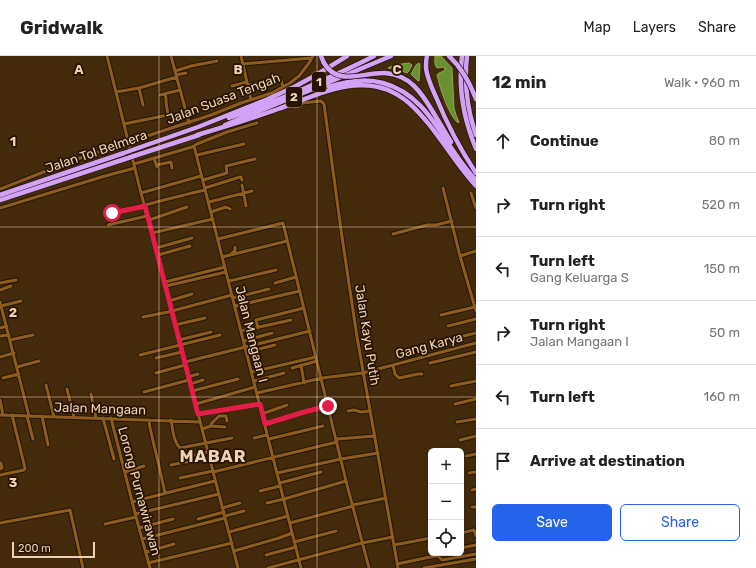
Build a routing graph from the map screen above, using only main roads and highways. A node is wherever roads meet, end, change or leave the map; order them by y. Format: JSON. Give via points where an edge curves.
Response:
{"nodes":[{"id":1,"x":322,"y":56,"type":"edge"},
{"id":2,"x":347,"y":56,"type":"edge"},
{"id":3,"x":374,"y":56,"type":"edge"},
{"id":4,"x":391,"y":56,"type":"edge"},
{"id":5,"x":428,"y":56,"type":"edge"},
{"id":6,"x":449,"y":56,"type":"edge"},
{"id":7,"x":462,"y":56,"type":"edge"},
{"id":8,"x":467,"y":56,"type":"edge"},
{"id":9,"x":476,"y":99,"type":"edge"},
{"id":10,"x":269,"y":113,"type":"junction"},
{"id":11,"x":198,"y":127,"type":"junction"},
{"id":12,"x":197,"y":135,"type":"junction"},
{"id":13,"x":476,"y":135,"type":"edge"},
{"id":14,"x":476,"y":149,"type":"edge"},
{"id":15,"x":476,"y":173,"type":"edge"},
{"id":16,"x":476,"y":180,"type":"edge"},
{"id":17,"x":476,"y":186,"type":"edge"},
{"id":18,"x":0,"y":195,"type":"edge"},
{"id":19,"x":0,"y":200,"type":"edge"}],
"edges":[{"from":1,"to":16,"type":"highway","bridge":true,"via":[[328,69],[338,76],[391,73],[414,85]]},
{"from":2,"to":11,"type":"highway","via":[[296,86]]},
{"from":3,"to":11,"type":"highway","number":"1","via":[[262,106]]},
{"from":4,"to":12,"type":"highway","number":"2"},
{"from":5,"to":15,"type":"highway","via":[[426,69],[446,122]]},
{"from":6,"to":9,"type":"highway","bridge":true,"via":[[463,72]]},
{"from":7,"to":14,"type":"highway","via":[[461,86],[464,111]]},
{"from":8,"to":13,"type":"highway","via":[[468,102]]},
{"from":10,"to":12,"type":"highway"},
{"from":10,"to":16,"type":"highway","via":[[343,83],[366,80],[387,84],[405,92],[422,106]]},
{"from":10,"to":17,"type":"highway","via":[[349,85],[380,87],[395,93],[413,106]]},
{"from":11,"to":18,"type":"highway","name":"Jalan Tol Belmera","bridge":true},
{"from":12,"to":19,"type":"highway","name":"Jalan Tol Belmera","number":"2","bridge":true}]}
